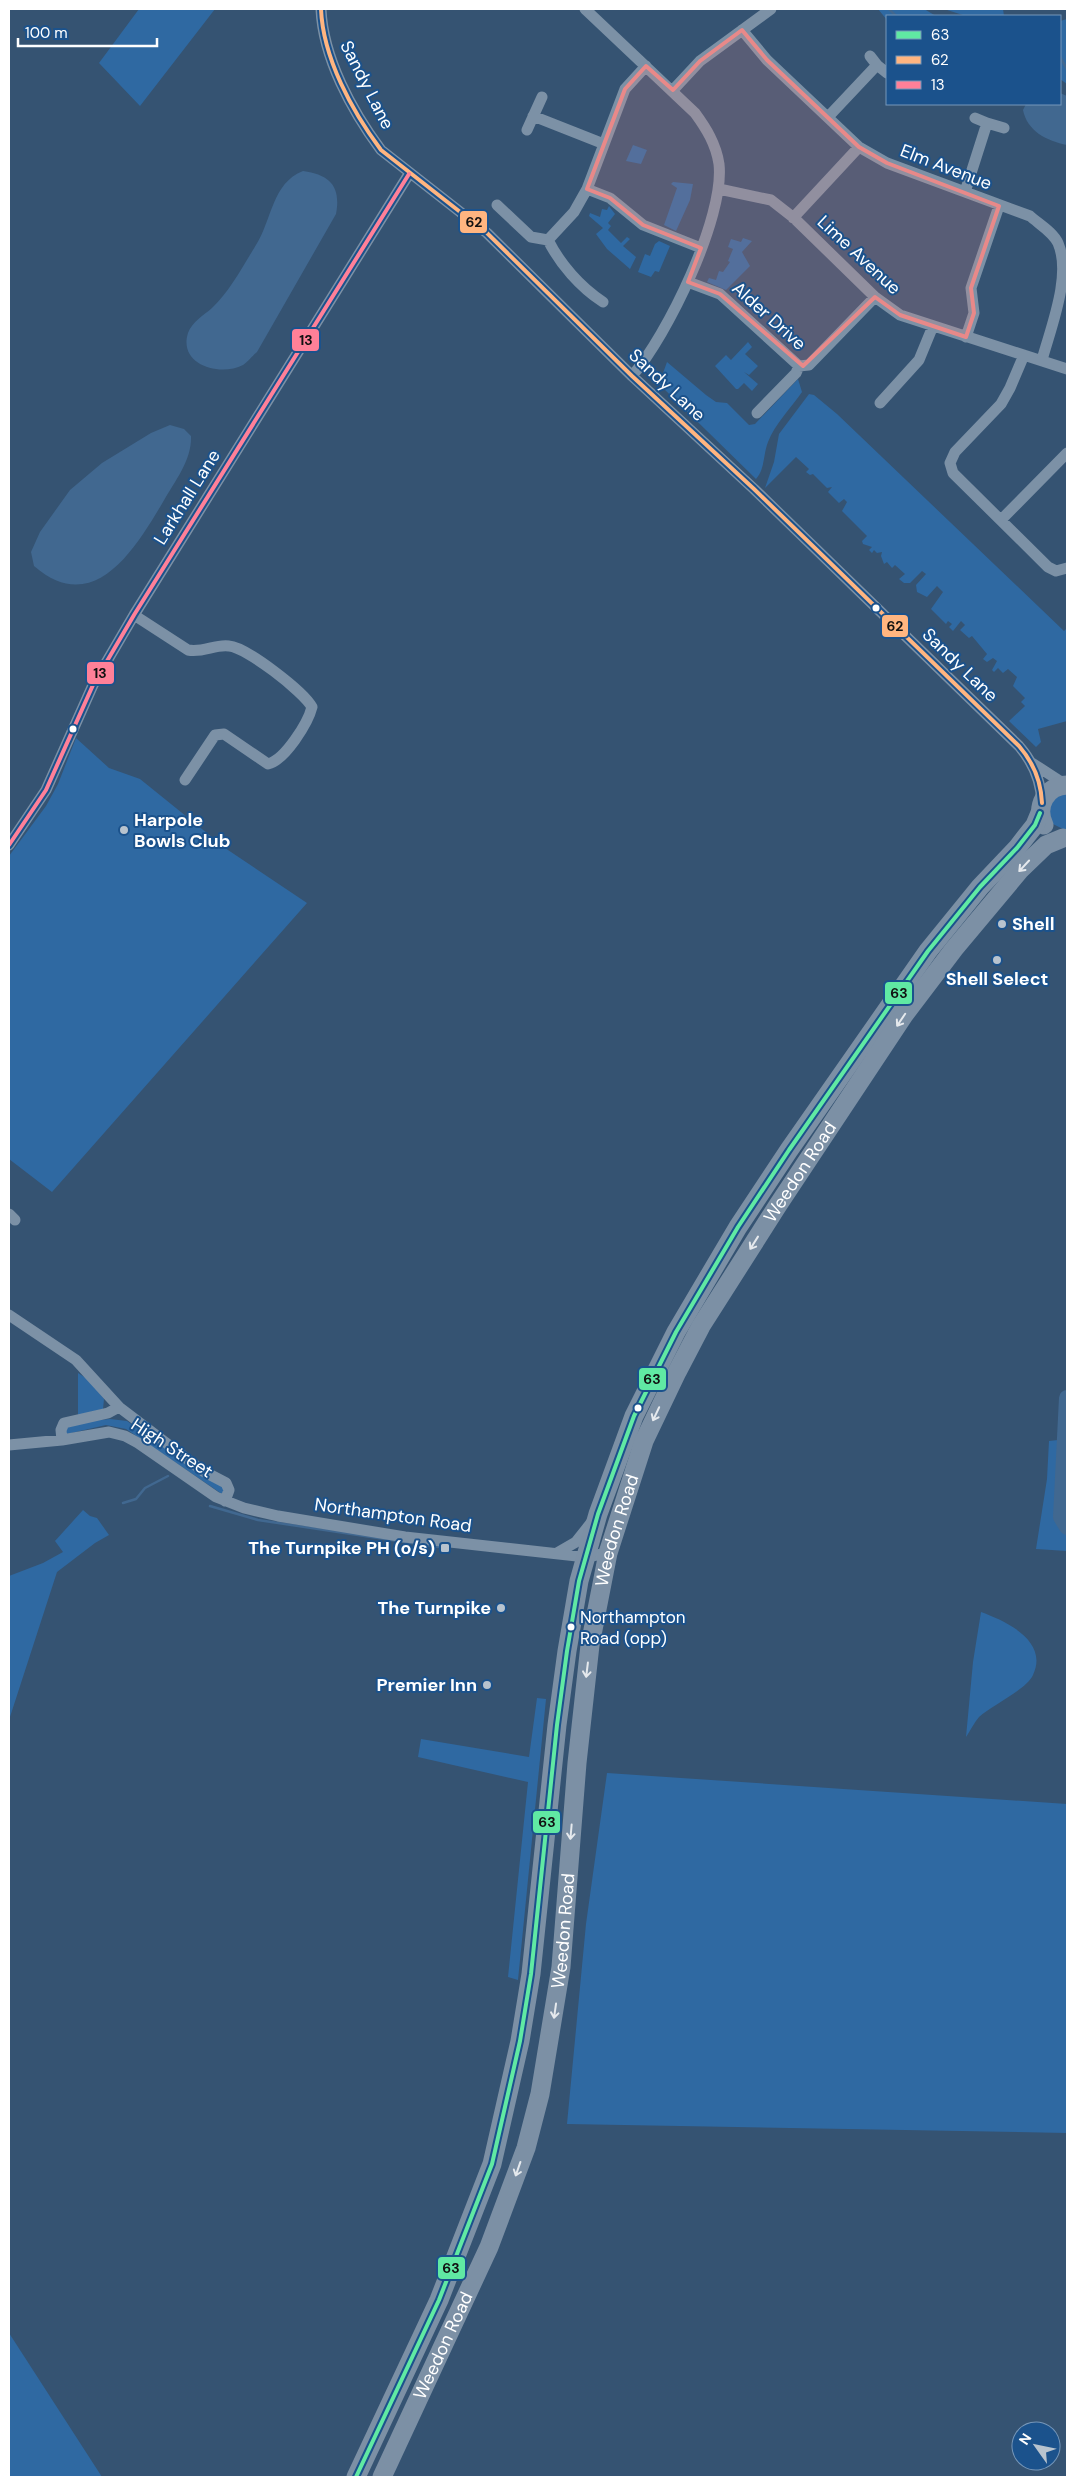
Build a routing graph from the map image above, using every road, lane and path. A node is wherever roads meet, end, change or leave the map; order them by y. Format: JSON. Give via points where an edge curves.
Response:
{"nodes":[{"id":1,"x":321,"y":9,"type":"edge"},
{"id":2,"x":585,"y":9,"type":"edge"},
{"id":3,"x":771,"y":9,"type":"edge"},
{"id":4,"x":742,"y":30,"type":"junction"},
{"id":5,"x":646,"y":66,"type":"junction"},
{"id":6,"x":886,"y":72,"type":"edge"},
{"id":7,"x":673,"y":90,"type":"junction"},
{"id":8,"x":542,"y":97,"type":"dead end"},
{"id":9,"x":533,"y":116,"type":"junction"},
{"id":10,"x":828,"y":117,"type":"junction"},
{"id":11,"x":975,"y":118,"type":"dead end"},
{"id":12,"x":988,"y":123,"type":"junction"},
{"id":13,"x":1004,"y":128,"type":"dead end"},
{"id":14,"x":527,"y":130,"type":"dead end"},
{"id":15,"x":604,"y":144,"type":"junction"},
{"id":16,"x":859,"y":147,"type":"junction"},
{"id":17,"x":409,"y":174,"type":"junction"},
{"id":18,"x":587,"y":189,"type":"junction"},
{"id":19,"x":719,"y":189,"type":"junction"},
{"id":20,"x":965,"y":192,"type":"junction"},
{"id":21,"x":497,"y":205,"type":"dead end"},
{"id":22,"x":999,"y":206,"type":"junction"},
{"id":23,"x":793,"y":218,"type":"junction"},
{"id":24,"x":548,"y":240,"type":"junction"},
{"id":25,"x":701,"y":248,"type":"junction"},
{"id":26,"x":688,"y":282,"type":"junction"},
{"id":27,"x":875,"y":297,"type":"junction"},
{"id":28,"x":603,"y":302,"type":"dead end"},
{"id":29,"x":933,"y":326,"type":"junction"},
{"id":30,"x":966,"y":337,"type":"junction"},
{"id":31,"x":1024,"y":355,"type":"junction"},
{"id":32,"x":1042,"y":360,"type":"junction"},
{"id":33,"x":799,"y":366,"type":"junction"},
{"id":34,"x":1067,"y":369,"type":"edge"},
{"id":35,"x":632,"y":376,"type":"junction"},
{"id":36,"x":880,"y":403,"type":"dead end"},
{"id":37,"x":757,"y":413,"type":"dead end"},
{"id":38,"x":1067,"y":453,"type":"edge"},
{"id":39,"x":1001,"y":520,"type":"junction"},
{"id":40,"x":1067,"y":568,"type":"edge"},
{"id":41,"x":134,"y":615,"type":"junction"},
{"id":42,"x":1032,"y":763,"type":"junction"},
{"id":43,"x":185,"y":780,"type":"dead end"},
{"id":44,"x":1067,"y":785,"type":"edge"},
{"id":45,"x":1041,"y":808,"type":"junction"},
{"id":46,"x":1065,"y":838,"type":"edge"},
{"id":47,"x":9,"y":845,"type":"edge"},
{"id":48,"x":9,"y":1315,"type":"edge"},
{"id":49,"x":119,"y":1407,"type":"junction"},
{"id":50,"x":62,"y":1440,"type":"junction"},
{"id":51,"x":9,"y":1446,"type":"edge"},
{"id":52,"x":225,"y":1501,"type":"junction"},
{"id":53,"x":598,"y":1514,"type":"junction"},
{"id":54,"x":608,"y":1553,"type":"junction"},
{"id":55,"x":561,"y":1554,"type":"junction"},
{"id":56,"x":586,"y":1557,"type":"junction"},
{"id":57,"x":580,"y":1582,"type":"junction"},
{"id":58,"x":356,"y":2477,"type":"edge"},
{"id":59,"x":382,"y":2477,"type":"edge"}],
"edges":[{"from":1,"to":17,"type":"street","name":"Sandy Lane","via":[[326,44],[354,108],[381,150]]},
{"from":2,"to":5,"type":"street"},
{"from":3,"to":4,"type":"street"},
{"from":4,"to":7,"type":"street","via":[[700,61]]},
{"from":4,"to":10,"type":"street","name":"Elm Avenue","via":[[767,60]]},
{"from":5,"to":7,"type":"street"},
{"from":5,"to":15,"type":"street","via":[[625,89]]},
{"from":6,"to":10,"type":"street","via":[[873,60]]},
{"from":7,"to":19,"type":"street","via":[[706,127],[713,142],[719,164]]},
{"from":8,"to":9,"type":"street"},
{"from":9,"to":14,"type":"street"},
{"from":9,"to":15,"type":"street"},
{"from":10,"to":16,"type":"street","name":"Elm Avenue"},
{"from":11,"to":12,"type":"street"},
{"from":12,"to":13,"type":"street"},
{"from":12,"to":20,"type":"street"},
{"from":15,"to":18,"type":"street"},
{"from":16,"to":20,"type":"street","name":"Elm Avenue","via":[[887,163]]},
{"from":16,"to":23,"type":"street"},
{"from":17,"to":35,"type":"street","name":"Sandy Lane","via":[[487,233]]},
{"from":17,"to":41,"type":"street","name":"Larkhall Lane"},
{"from":18,"to":24,"type":"street","via":[[574,212]]},
{"from":18,"to":25,"type":"street","via":[[610,198],[643,225]]},
{"from":19,"to":23,"type":"street","name":"Lime Avenue","via":[[771,200]]},
{"from":19,"to":25,"type":"street"},
{"from":20,"to":22,"type":"street","name":"Elm Avenue"},
{"from":21,"to":24,"type":"street","via":[[531,236]]},
{"from":22,"to":30,"type":"street","via":[[972,288],[974,313]]},
{"from":22,"to":32,"type":"street","name":"Elm Avenue","via":[[1030,216],[1057,242],[1063,269]]},
{"from":23,"to":27,"type":"street","name":"Lime Avenue"},
{"from":24,"to":28,"type":"street","via":[[555,255],[570,272]]},
{"from":25,"to":26,"type":"street"},
{"from":26,"to":33,"type":"street","name":"Alder Drive","via":[[720,294]]},
{"from":26,"to":35,"type":"street","via":[[655,346]]},
{"from":27,"to":29,"type":"street","name":"Lime Avenue","via":[[900,315]]},
{"from":27,"to":33,"type":"street","name":"Alder Drive","via":[[809,365]]},
{"from":29,"to":30,"type":"street","name":"Lime Avenue"},
{"from":29,"to":36,"type":"street","via":[[919,360]]},
{"from":30,"to":31,"type":"street","name":"Lime Avenue"},
{"from":31,"to":32,"type":"street","name":"Lime Avenue"},
{"from":31,"to":39,"type":"street","via":[[1000,404],[955,452],[950,463],[953,473]]},
{"from":32,"to":34,"type":"street","name":"Lime Avenue"},
{"from":33,"to":37,"type":"street","name":"Alder Drive"},
{"from":35,"to":42,"type":"street","name":"Sandy Lane","via":[[928,657],[1019,746]]},
{"from":38,"to":39,"type":"street"},
{"from":39,"to":40,"type":"street","via":[[1048,567],[1056,571]]},
{"from":41,"to":43,"type":"street","via":[[188,650],[198,652],[227,645],[239,647],[300,691],[312,707],[310,716],[283,756],[274,763],[268,764],[224,734],[215,735]]},
{"from":41,"to":47,"type":"street","name":"Larkhall Lane","via":[[93,685],[46,790]]},
{"from":42,"to":44,"type":"street"},
{"from":42,"to":45,"type":"street","via":[[1041,794]]},
{"from":44,"to":45,"type":"highway","name":"Weedon Road","via":[[1053,789]]},
{"from":45,"to":46,"type":"highway","via":[[1047,830]]},
{"from":45,"to":53,"type":"highway","name":"Weedon Road","via":[[1035,825],[928,951],[738,1227],[645,1391]]},
{"from":46,"to":54,"type":"highway","name":"Weedon Road","one_way":true,"via":[[1046,845],[1036,854],[954,949],[904,1015],[778,1205],[701,1326],[671,1384],[634,1468]]},
{"from":48,"to":49,"type":"street","via":[[76,1360]]},
{"from":49,"to":50,"type":"street","via":[[64,1424]]},
{"from":49,"to":52,"type":"street","via":[[203,1471],[226,1483],[229,1490]]},
{"from":50,"to":51,"type":"street","name":"High Street"},
{"from":50,"to":52,"type":"street","name":"High Street","via":[[109,1432],[125,1436]]},
{"from":52,"to":55,"type":"street","name":"Northampton Road","via":[[278,1516],[356,1530]]},
{"from":53,"to":55,"type":"street","via":[[581,1537]]},
{"from":53,"to":56,"type":"highway","name":"Weedon Road"},
{"from":54,"to":56,"type":"street","name":"Northampton Road"},
{"from":54,"to":59,"type":"highway","name":"Weedon Road","one_way":true,"via":[[590,1645],[561,1967],[540,2094],[523,2156],[489,2247]]},
{"from":55,"to":56,"type":"street","name":"Northampton Road"},
{"from":55,"to":57,"type":"street","via":[[574,1566]]},
{"from":56,"to":57,"type":"highway","name":"Weedon Road"},
{"from":57,"to":58,"type":"highway","name":"Weedon Road","via":[[567,1650],[531,1974],[520,2041],[492,2164],[439,2300]]}]}
